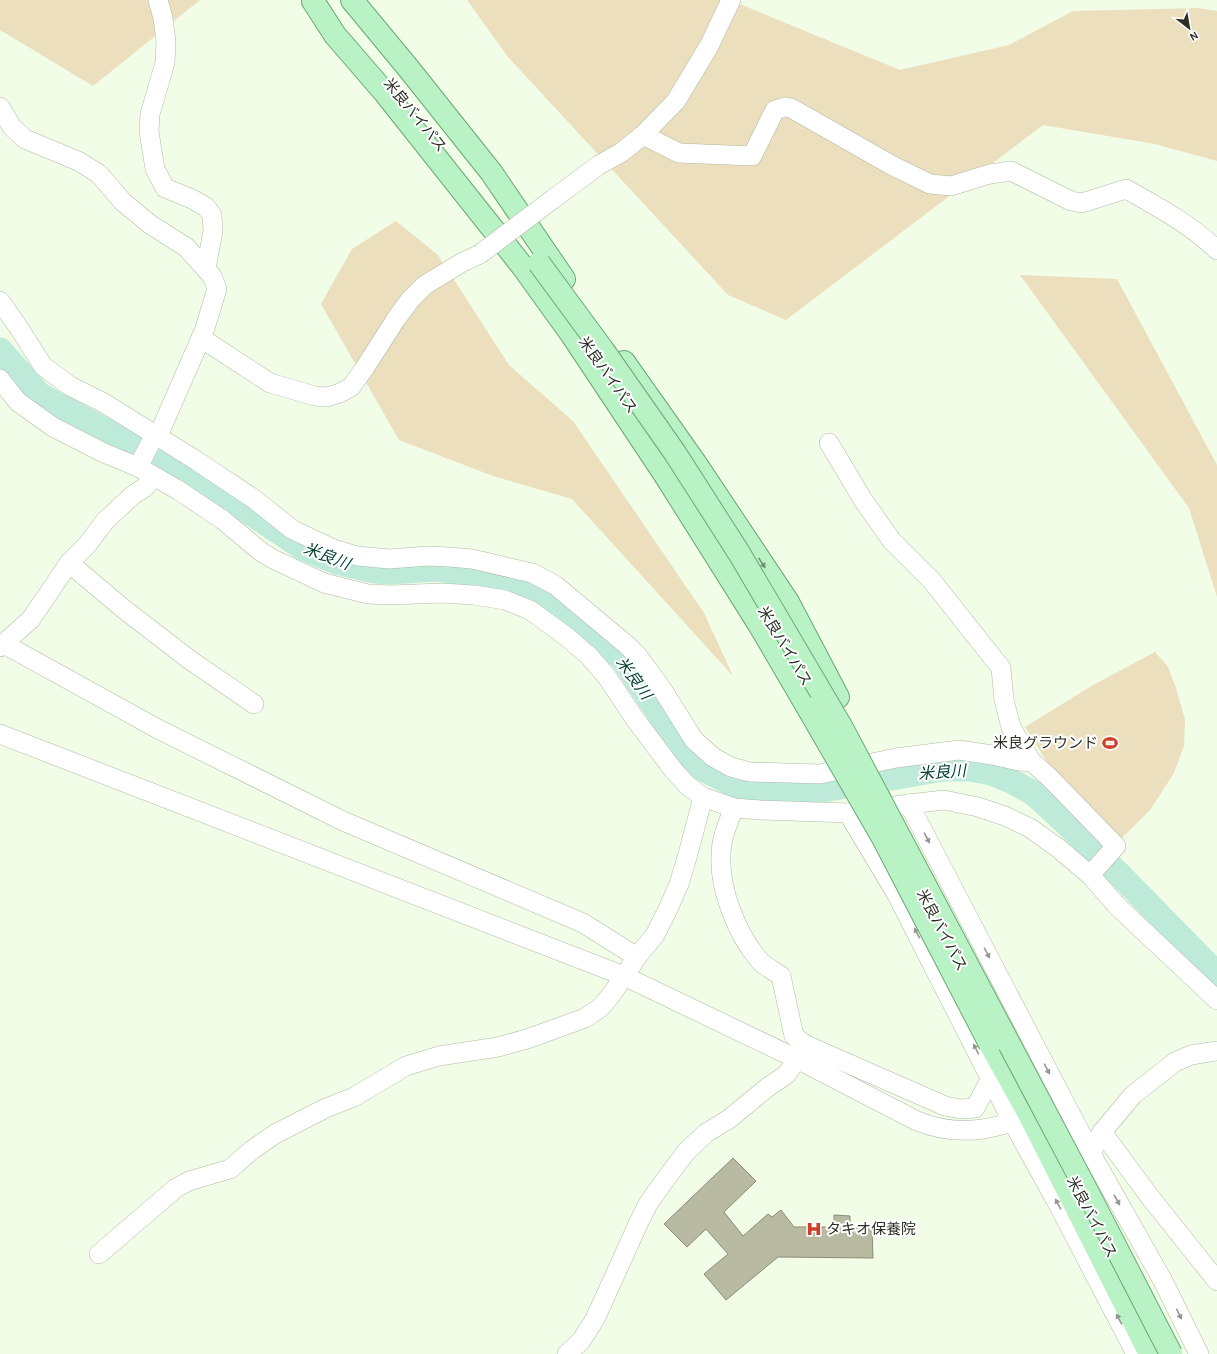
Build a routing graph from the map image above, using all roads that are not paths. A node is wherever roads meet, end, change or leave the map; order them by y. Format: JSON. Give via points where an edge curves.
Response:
{"nodes":[{"id":1,"x":158,"y":0,"type":"edge"},
{"id":2,"x":338,"y":0,"type":"edge"},
{"id":3,"x":352,"y":0,"type":"edge"},
{"id":4,"x":731,"y":0,"type":"edge"},
{"id":5,"x":313,"y":1,"type":"edge"},
{"id":6,"x":0,"y":106,"type":"edge"},
{"id":7,"x":643,"y":135,"type":"junction"},
{"id":8,"x":1217,"y":250,"type":"edge"},
{"id":9,"x":535,"y":265,"type":"junction"},
{"id":10,"x":206,"y":269,"type":"junction"},
{"id":11,"x":0,"y":301,"type":"edge"},
{"id":12,"x":201,"y":338,"type":"junction"},
{"id":13,"x":0,"y":379,"type":"edge"},
{"id":14,"x":154,"y":439,"type":"junction"},
{"id":15,"x":829,"y":443,"type":"dead end"},
{"id":16,"x":139,"y":464,"type":"junction"},
{"id":17,"x":154,"y":477,"type":"junction"},
{"id":18,"x":69,"y":563,"type":"junction"},
{"id":19,"x":2,"y":646,"type":"edge"},
{"id":20,"x":254,"y":704,"type":"dead end"},
{"id":21,"x":0,"y":734,"type":"edge"},
{"id":22,"x":1032,"y":762,"type":"junction"},
{"id":23,"x":703,"y":797,"type":"junction"},
{"id":24,"x":909,"y":804,"type":"junction"},
{"id":25,"x":734,"y":808,"type":"junction"},
{"id":26,"x":848,"y":813,"type":"junction"},
{"id":27,"x":1093,"y":872,"type":"junction"},
{"id":28,"x":637,"y":957,"type":"junction"},
{"id":29,"x":624,"y":976,"type":"junction"},
{"id":30,"x":1217,"y":1000,"type":"edge"},
{"id":31,"x":1217,"y":1051,"type":"edge"},
{"id":32,"x":802,"y":1052,"type":"junction"},
{"id":33,"x":991,"y":1078,"type":"junction"},
{"id":34,"x":1050,"y":1106,"type":"junction"},
{"id":35,"x":1021,"y":1118,"type":"junction"},
{"id":36,"x":1102,"y":1132,"type":"junction"},
{"id":37,"x":1092,"y":1164,"type":"junction"},
{"id":38,"x":99,"y":1254,"type":"dead end"},
{"id":39,"x":1217,"y":1280,"type":"edge"},
{"id":40,"x":567,"y":1354,"type":"edge"},
{"id":41,"x":1136,"y":1354,"type":"edge"},
{"id":42,"x":1150,"y":1354,"type":"edge"},
{"id":43,"x":1163,"y":1354,"type":"edge"},
{"id":44,"x":1171,"y":1354,"type":"edge"},
{"id":45,"x":1183,"y":1354,"type":"edge"},
{"id":46,"x":1199,"y":1354,"type":"edge"}],
"edges":[{"from":1,"to":10,"type":"street","via":[[166,42],[164,62],[150,114],[149,132],[155,169],[165,188],[192,199],[212,214],[213,231]]},
{"from":2,"to":9,"type":"main road","name":"米良バイパス","via":[[470,163]]},
{"from":3,"to":34,"type":"main road","one_way":true,"via":[[491,172],[547,256],[696,464],[788,602]]},
{"from":4,"to":7,"type":"street","via":[[709,46],[676,101]]},
{"from":5,"to":9,"type":"main road","name":"米良バイパス","via":[[346,30]]},
{"from":5,"to":35,"type":"main road","bridge":true,"via":[[335,35],[385,93],[523,268],[572,335],[669,481],[760,626],[883,838],[990,1044]]},
{"from":6,"to":10,"type":"street","via":[[12,127],[25,139],[78,161],[99,174],[124,202],[151,225],[186,247]]},
{"from":7,"to":8,"type":"street","via":[[679,153],[752,156],[775,110],[791,108],[930,184],[951,186],[990,174],[1011,171],[1071,201],[1082,203],[1126,189],[1178,218]]},
{"from":7,"to":12,"type":"street","bridge":true,"via":[[480,254],[425,285],[396,319],[351,387],[340,393],[328,397],[315,396],[270,383]]},
{"from":9,"to":43,"type":"main road","name":"米良バイパス","via":[[670,462],[819,703],[898,847]]},
{"from":9,"to":44,"type":"main road","name":"米良バイパス","bridge":true,"via":[[603,350],[675,453],[838,719]]},
{"from":10,"to":12,"type":"street","via":[[217,289]]},
{"from":11,"to":14,"type":"street","via":[[43,366],[70,386],[104,403]]},
{"from":12,"to":14,"type":"street"},
{"from":13,"to":16,"type":"street","via":[[18,402],[54,427],[104,453]]},
{"from":14,"to":16,"type":"street"},
{"from":14,"to":22,"type":"street","via":[[254,499],[293,530],[334,549],[369,558],[428,556],[472,559],[532,572],[545,579],[628,646],[662,689],[698,744],[713,757],[731,767],[750,772],[820,774],[896,758],[959,750]]},
{"from":15,"to":22,"type":"street","via":[[863,500],[892,541],[932,581],[1000,668],[1004,700],[1011,726]]},
{"from":16,"to":17,"type":"street"},
{"from":17,"to":18,"type":"street","via":[[105,521]]},
{"from":17,"to":23,"type":"street","via":[[223,520],[260,551],[324,582],[368,594],[442,593],[505,600],[530,610],[590,657],[674,771]]},
{"from":18,"to":19,"type":"street","via":[[31,618]]},
{"from":18,"to":20,"type":"street","via":[[190,660]]},
{"from":19,"to":28,"type":"street","via":[[158,729],[350,824],[583,923]]},
{"from":21,"to":29,"type":"street"},
{"from":22,"to":27,"type":"street","via":[[1116,846]]},
{"from":23,"to":25,"type":"street"},
{"from":23,"to":28,"type":"street","via":[[679,884],[655,935]]},
{"from":24,"to":26,"type":"street"},
{"from":24,"to":27,"type":"street","via":[[944,800],[1005,816],[1030,828]]},
{"from":24,"to":37,"type":"street","one_way":true},
{"from":25,"to":26,"type":"street"},
{"from":25,"to":32,"type":"street","via":[[724,834],[721,855],[723,884],[727,898],[754,954],[781,976],[794,1036]]},
{"from":33,"to":26,"type":"street","one_way":true,"via":[[897,895]]},
{"from":27,"to":30,"type":"street","via":[[1117,906]]},
{"from":28,"to":29,"type":"street"},
{"from":29,"to":32,"type":"street"},
{"from":29,"to":38,"type":"street","via":[[600,1008],[585,1018],[498,1047],[439,1056],[406,1066],[354,1097],[275,1134],[230,1168],[176,1188]]},
{"from":31,"to":36,"type":"street","via":[[1191,1055],[1175,1062],[1133,1095]]},
{"from":32,"to":33,"type":"street","via":[[945,1106],[961,1109],[975,1108]]},
{"from":32,"to":35,"type":"street","via":[[917,1121],[935,1127],[970,1131]]},
{"from":32,"to":40,"type":"street","via":[[787,1074],[706,1133],[686,1152],[648,1204],[595,1318],[581,1341]]},
{"from":33,"to":35,"type":"street"},
{"from":34,"to":35,"type":"street"},
{"from":34,"to":37,"type":"main road"},
{"from":41,"to":35,"type":"street","one_way":true,"via":[[1063,1213]]},
{"from":35,"to":42,"type":"main road"},
{"from":36,"to":37,"type":"street"},
{"from":36,"to":39,"type":"street"},
{"from":37,"to":45,"type":"main road"},
{"from":37,"to":46,"type":"street","one_way":true,"via":[[1163,1281]]}]}
